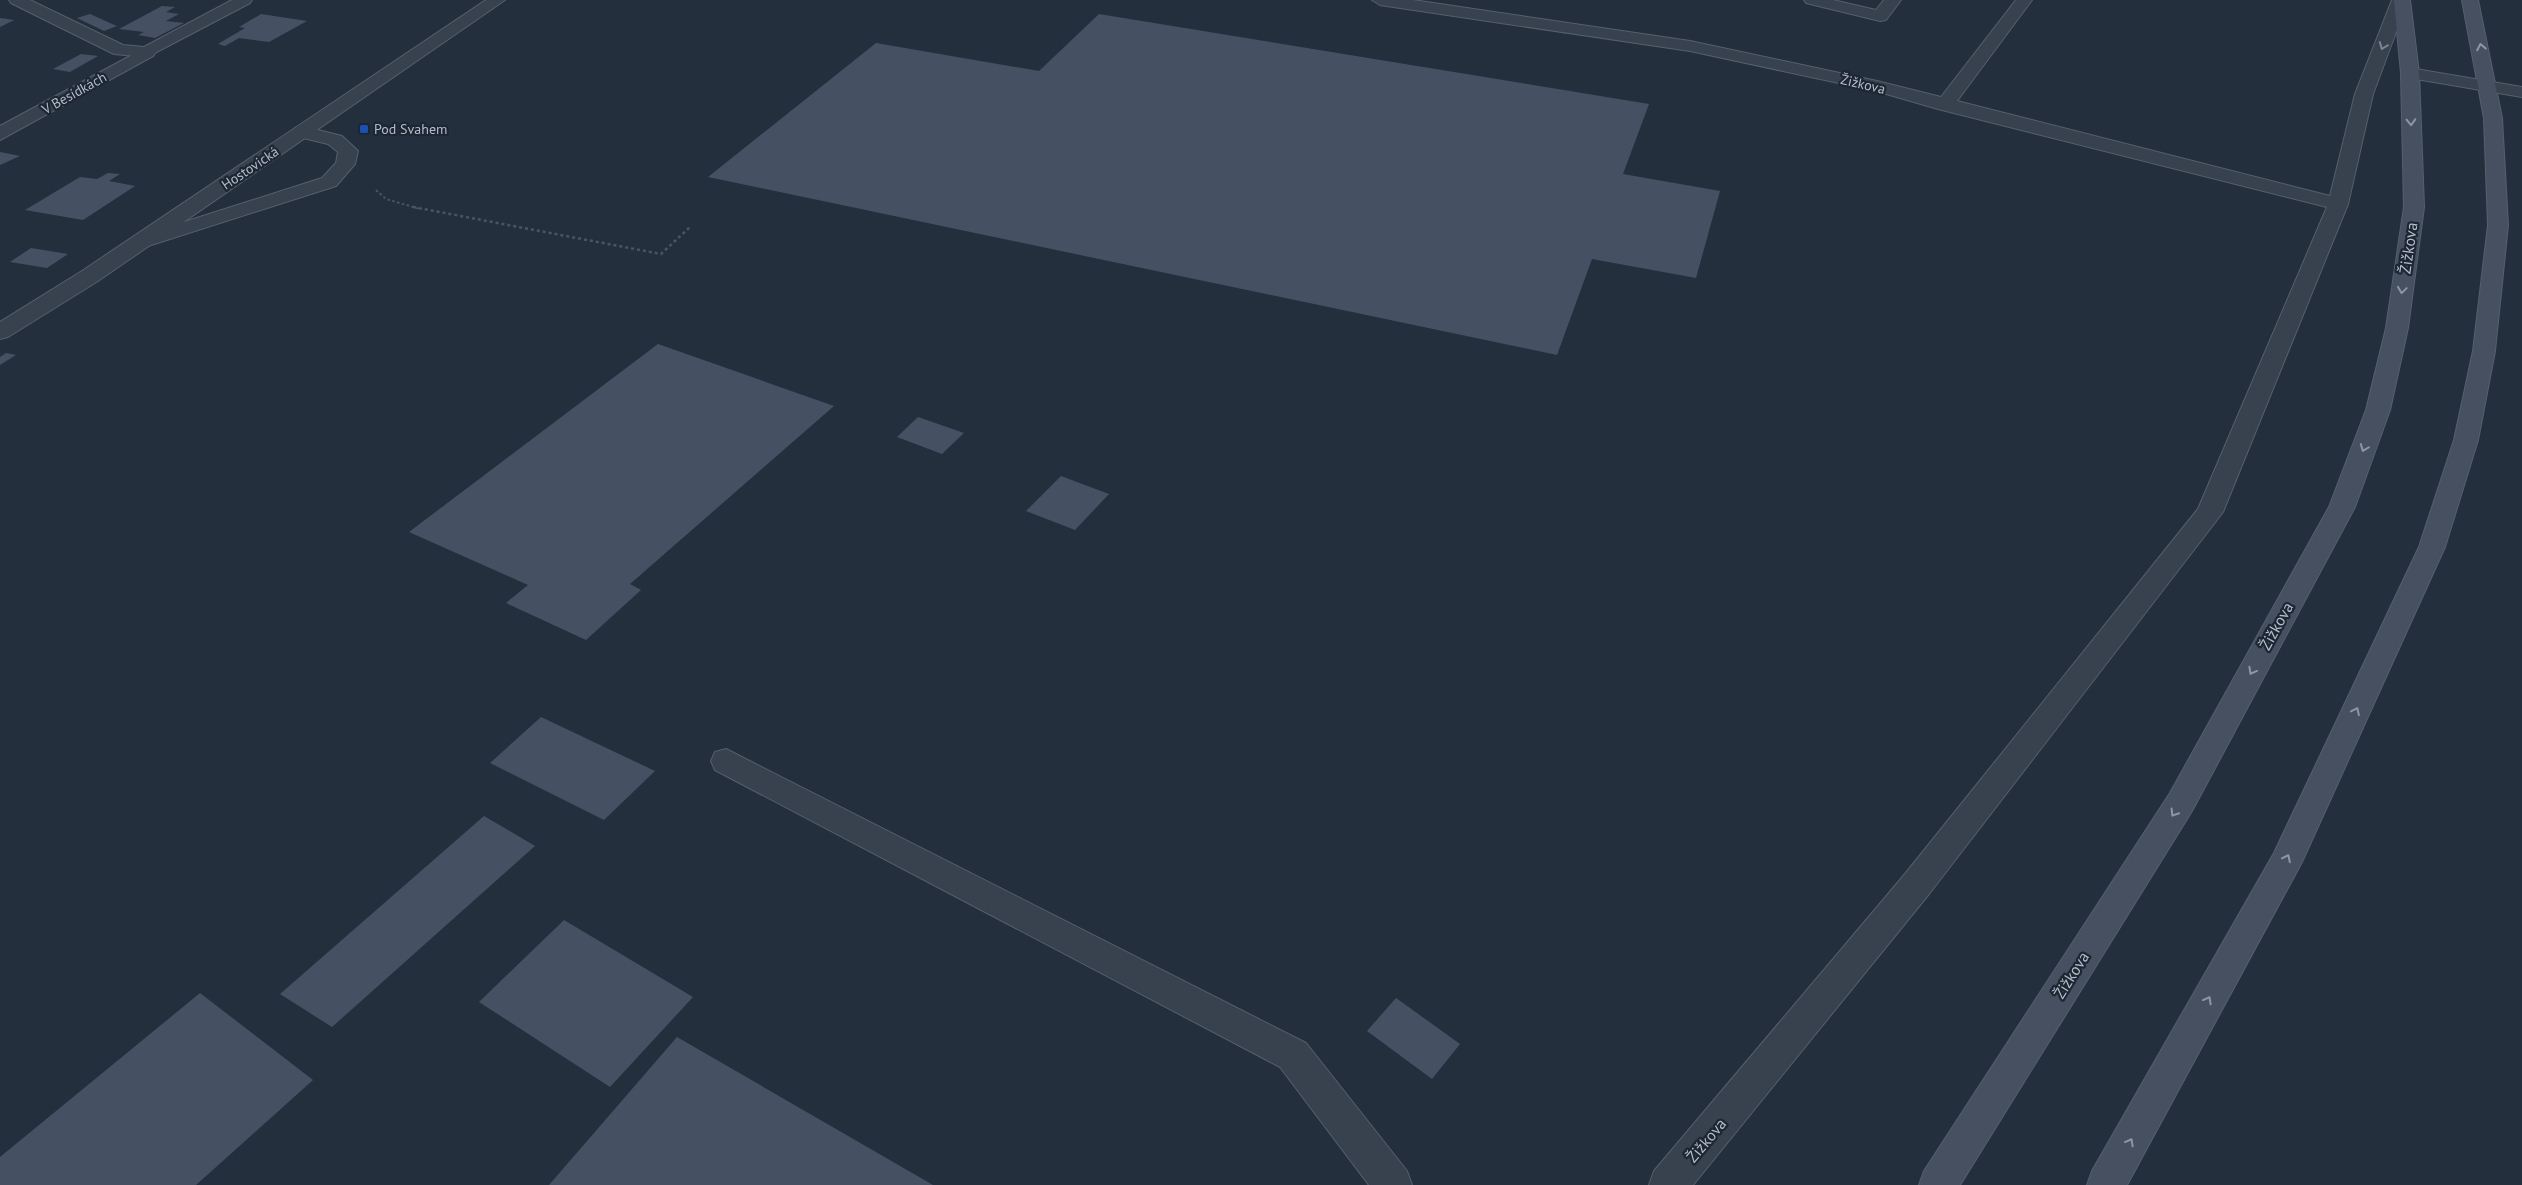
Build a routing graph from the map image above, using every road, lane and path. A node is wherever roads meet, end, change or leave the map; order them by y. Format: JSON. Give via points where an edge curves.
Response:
{"nodes":[{"id":1,"x":17,"y":0,"type":"edge"},
{"id":2,"x":244,"y":0,"type":"edge"},
{"id":3,"x":497,"y":0,"type":"edge"},
{"id":4,"x":1380,"y":0,"type":"edge"},
{"id":5,"x":1812,"y":0,"type":"edge"},
{"id":6,"x":1893,"y":0,"type":"edge"},
{"id":7,"x":2024,"y":0,"type":"edge"},
{"id":8,"x":2401,"y":0,"type":"edge"},
{"id":9,"x":2471,"y":3,"type":"edge"},
{"id":10,"x":147,"y":52,"type":"junction"},
{"id":11,"x":2410,"y":73,"type":"junction"},
{"id":12,"x":2489,"y":87,"type":"junction"},
{"id":13,"x":2522,"y":92,"type":"edge"},
{"id":14,"x":1944,"y":105,"type":"junction"},
{"id":15,"x":302,"y":132,"type":"junction"},
{"id":16,"x":0,"y":134,"type":"edge"},
{"id":17,"x":373,"y":188,"type":"dead end"},
{"id":18,"x":2338,"y":204,"type":"junction"},
{"id":19,"x":691,"y":226,"type":"dead end"},
{"id":20,"x":138,"y":243,"type":"junction"},
{"id":21,"x":0,"y":332,"type":"edge"},
{"id":22,"x":726,"y":761,"type":"dead end"},
{"id":23,"x":1393,"y":1185,"type":"edge"},
{"id":24,"x":1668,"y":1185,"type":"edge"},
{"id":25,"x":1938,"y":1185,"type":"edge"},
{"id":26,"x":2106,"y":1185,"type":"edge"}],
"edges":[{"from":1,"to":10,"type":"street","via":[[120,50]]},
{"from":2,"to":10,"type":"street","name":"V Besídkách"},
{"from":3,"to":15,"type":"street","name":"Hostovická"},
{"from":4,"to":14,"type":"street","name":"Žižkova","via":[[1690,46],[1878,86]]},
{"from":5,"to":6,"type":"street","via":[[1880,16]]},
{"from":7,"to":14,"type":"street"},
{"from":8,"to":11,"type":"main road","name":"Žižkova"},
{"from":8,"to":18,"type":"street","name":"Žižkova","one_way":true,"via":[[2364,94]]},
{"from":12,"to":9,"type":"main road","one_way":true},
{"from":10,"to":16,"type":"street","name":"V Besídkách"},
{"from":11,"to":12,"type":"street"},
{"from":11,"to":25,"type":"main road","name":"Žižkova","one_way":true,"via":[[2414,207],[2397,328],[2378,410],[2342,507],[2181,802]]},
{"from":12,"to":13,"type":"street"},
{"from":26,"to":12,"type":"main road","one_way":true,"via":[[2286,862],[2432,547],[2466,440],[2484,351],[2498,225]]},
{"from":14,"to":18,"type":"street","name":"Žižkova","via":[[2103,142]]},
{"from":15,"to":20,"type":"street","name":"Hostovická"},
{"from":15,"to":20,"type":"street","via":[[335,140],[348,151],[345,164],[329,182]]},
{"from":17,"to":19,"type":"path","via":[[386,199],[401,205],[661,254]]},
{"from":18,"to":24,"type":"street","name":"Žižkova","via":[[2210,512],[1917,884]]},
{"from":20,"to":21,"type":"street","name":"Hostovická"},
{"from":22,"to":23,"type":"street","via":[[1293,1055]]}]}
